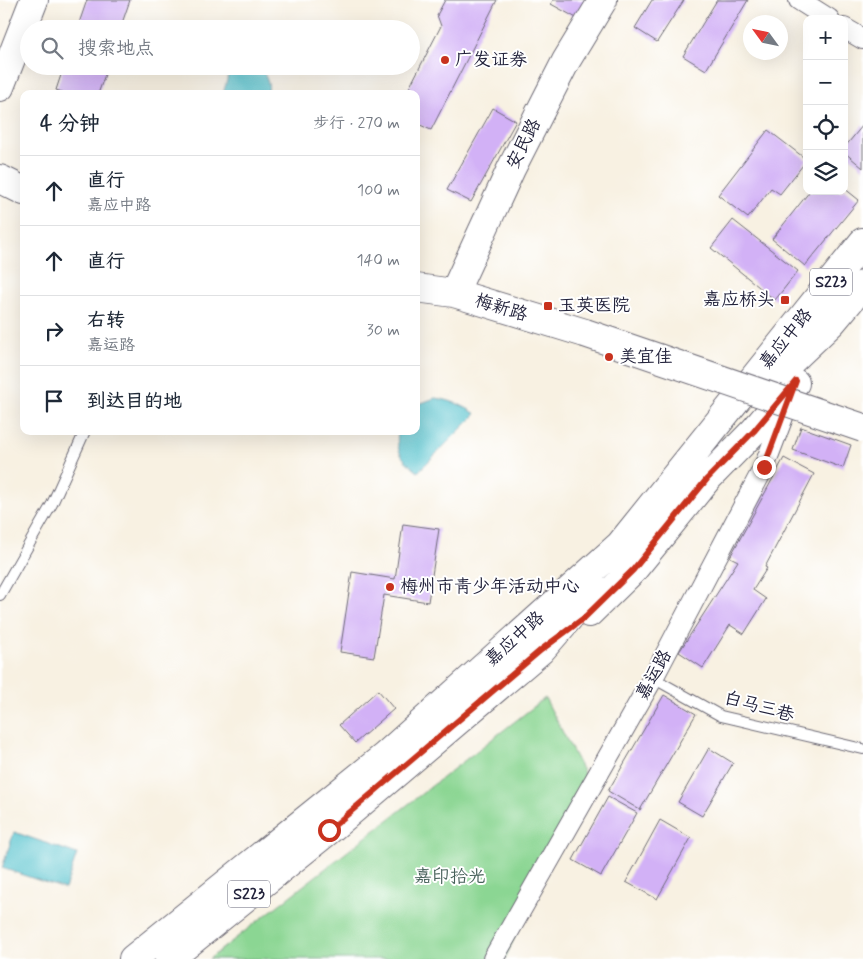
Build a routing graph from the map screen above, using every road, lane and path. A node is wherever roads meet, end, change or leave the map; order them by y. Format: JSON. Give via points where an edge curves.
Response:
{"nodes":[{"id":1,"x":34,"y":0,"type":"edge"},
{"id":2,"x":603,"y":0,"type":"edge"},
{"id":3,"x":799,"y":0,"type":"edge"},
{"id":4,"x":823,"y":15,"type":"edge"},
{"id":5,"x":26,"y":20,"type":"edge"},
{"id":6,"x":848,"y":30,"type":"edge"},
{"id":7,"x":20,"y":36,"type":"edge"},
{"id":8,"x":863,"y":39,"type":"edge"},
{"id":9,"x":0,"y":87,"type":"edge"},
{"id":10,"x":0,"y":179,"type":"edge"},
{"id":11,"x":20,"y":189,"type":"edge"},
{"id":12,"x":863,"y":242,"type":"edge"},
{"id":13,"x":863,"y":285,"type":"edge"},
{"id":14,"x":420,"y":289,"type":"edge"},
{"id":15,"x":454,"y":293,"type":"junction"},
{"id":16,"x":832,"y":322,"type":"junction"},
{"id":17,"x":796,"y":381,"type":"junction"},
{"id":18,"x":863,"y":428,"type":"edge"},
{"id":19,"x":83,"y":435,"type":"edge"},
{"id":20,"x":0,"y":595,"type":"edge"},
{"id":21,"x":541,"y":650,"type":"junction"},
{"id":22,"x":653,"y":678,"type":"junction"},
{"id":23,"x":863,"y":749,"type":"edge"},
{"id":24,"x":133,"y":959,"type":"edge"},
{"id":25,"x":169,"y":959,"type":"edge"},
{"id":26,"x":493,"y":959,"type":"edge"}],
"edges":[{"from":1,"to":5,"type":"main road"},
{"from":2,"to":15,"type":"main road","name":"安民路","via":[[566,61],[511,169]]},
{"from":3,"to":4,"type":"street"},
{"from":6,"to":8,"type":"street"},
{"from":7,"to":9,"type":"main road"},
{"from":10,"to":11,"type":"main road"},
{"from":12,"to":24,"type":"main road","name":"嘉应中路","number":"S223","via":[[798,323],[747,363],[717,397],[654,482],[561,597],[385,756]]},
{"from":13,"to":16,"type":"main road","name":"嘉应中路","number":"S223"},
{"from":14,"to":15,"type":"main road","name":"梅新路"},
{"from":15,"to":18,"type":"main road","name":"梅新路","bridge":true,"via":[[585,333]]},
{"from":16,"to":17,"type":"main road"},
{"from":16,"to":21,"type":"main road","name":"嘉应中路","number":"S223","via":[[792,360]]},
{"from":17,"to":21,"type":"main road","via":[[754,431],[707,479],[633,570],[584,618]]},
{"from":17,"to":22,"type":"street","name":"嘉运路","via":[[764,467]]},
{"from":19,"to":20,"type":"lane","via":[[52,504]]},
{"from":21,"to":25,"type":"main road","name":"嘉应中路","number":"S223","via":[[329,830]]},
{"from":22,"to":23,"type":"lane","name":"白马三巷","via":[[721,716]]},
{"from":22,"to":26,"type":"street","name":"嘉运路"}]}
